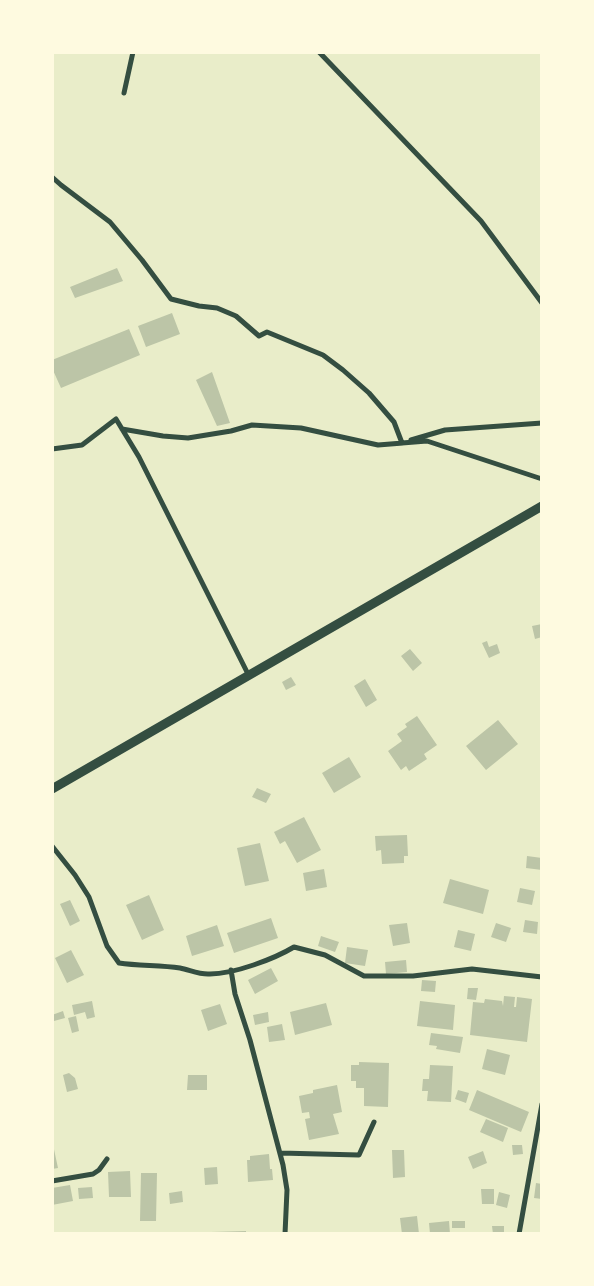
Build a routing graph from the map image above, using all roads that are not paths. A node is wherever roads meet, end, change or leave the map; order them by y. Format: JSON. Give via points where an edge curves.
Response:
{"nodes":[{"id":1,"x":133,"y":52,"type":"edge"},
{"id":2,"x":319,"y":52,"type":"edge"},
{"id":3,"x":124,"y":93,"type":"dead end"},
{"id":4,"x":52,"y":177,"type":"edge"},
{"id":5,"x":542,"y":304,"type":"edge"},
{"id":6,"x":542,"y":424,"type":"edge"},
{"id":7,"x":122,"y":429,"type":"junction"},
{"id":8,"x":402,"y":443,"type":"junction"},
{"id":9,"x":52,"y":449,"type":"edge"},
{"id":10,"x":542,"y":479,"type":"edge"},
{"id":11,"x":542,"y":506,"type":"edge"},
{"id":12,"x":249,"y":676,"type":"junction"},
{"id":13,"x":52,"y":788,"type":"edge"},
{"id":14,"x":52,"y":846,"type":"edge"},
{"id":15,"x":231,"y":970,"type":"junction"},
{"id":16,"x":542,"y":977,"type":"edge"},
{"id":17,"x":542,"y":1104,"type":"edge"},
{"id":18,"x":374,"y":1122,"type":"dead end"},
{"id":19,"x":280,"y":1153,"type":"junction"},
{"id":20,"x":107,"y":1158,"type":"dead end"},
{"id":21,"x":52,"y":1181,"type":"edge"},
{"id":22,"x":285,"y":1234,"type":"edge"},
{"id":23,"x":519,"y":1234,"type":"edge"}],
"edges":[{"from":1,"to":3,"type":"street"},
{"from":2,"to":5,"type":"street","via":[[481,221]]},
{"from":4,"to":8,"type":"street","via":[[110,222],[171,299],[217,308],[236,316],[259,336],[267,332],[322,355],[369,393],[394,422]]},
{"from":6,"to":8,"type":"street","via":[[445,430]]},
{"from":7,"to":8,"type":"street","via":[[188,438],[252,424],[301,428],[378,445]]},
{"from":7,"to":9,"type":"street","via":[[116,419],[82,445]]},
{"from":7,"to":12,"type":"street"},
{"from":8,"to":10,"type":"street","via":[[427,441]]},
{"from":11,"to":12,"type":"street"},
{"from":12,"to":13,"type":"street"},
{"from":14,"to":15,"type":"street","via":[[89,897],[106,946],[119,963],[180,968],[209,975]]},
{"from":15,"to":16,"type":"street","via":[[275,958],[294,947],[325,955],[364,976],[413,976],[472,968]]},
{"from":15,"to":19,"type":"street"},
{"from":17,"to":23,"type":"street"},
{"from":18,"to":19,"type":"street","via":[[359,1156]]},
{"from":19,"to":22,"type":"street","via":[[287,1190]]},
{"from":20,"to":21,"type":"street","via":[[93,1174]]}]}
